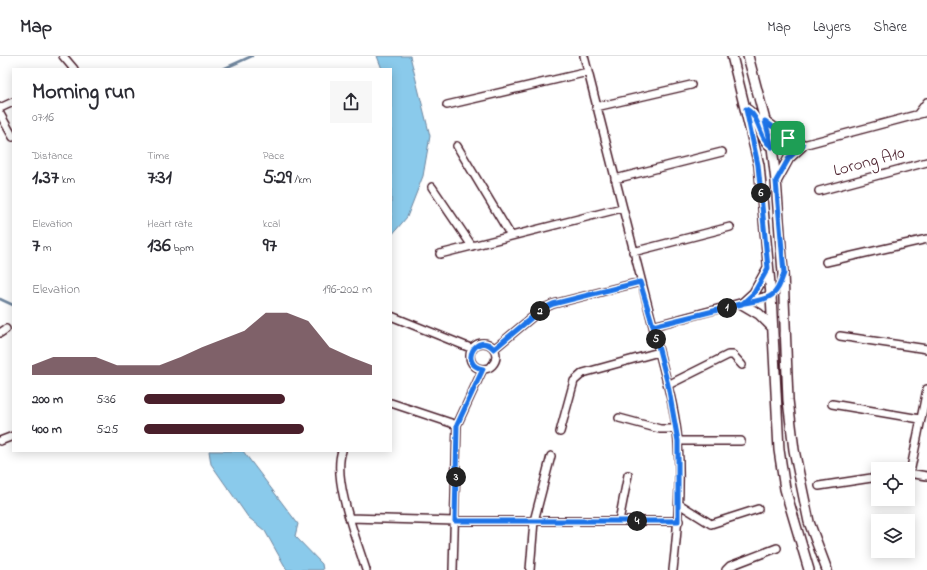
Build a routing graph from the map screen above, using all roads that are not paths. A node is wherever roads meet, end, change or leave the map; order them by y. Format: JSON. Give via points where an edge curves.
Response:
{"nodes":[{"id":1,"x":63,"y":56,"type":"edge"},
{"id":2,"x":584,"y":56,"type":"edge"},
{"id":3,"x":732,"y":56,"type":"edge"},
{"id":4,"x":748,"y":56,"type":"edge"},
{"id":5,"x":73,"y":68,"type":"edge"},
{"id":6,"x":588,"y":72,"type":"junction"},
{"id":7,"x":691,"y":85,"type":"dead end"},
{"id":8,"x":12,"y":102,"type":"edge"},
{"id":9,"x":927,"y":102,"type":"edge"},
{"id":10,"x":447,"y":105,"type":"dead end"},
{"id":11,"x":596,"y":107,"type":"junction"},
{"id":12,"x":0,"y":108,"type":"edge"},
{"id":13,"x":746,"y":109,"type":"junction"},
{"id":14,"x":927,"y":112,"type":"edge"},
{"id":15,"x":0,"y":114,"type":"edge"},
{"id":16,"x":917,"y":115,"type":"junction"},
{"id":17,"x":765,"y":121,"type":"junction"},
{"id":18,"x":12,"y":135,"type":"edge"},
{"id":19,"x":803,"y":145,"type":"junction"},
{"id":20,"x":457,"y":146,"type":"dead end"},
{"id":21,"x":772,"y":147,"type":"junction"},
{"id":22,"x":722,"y":152,"type":"dead end"},
{"id":23,"x":927,"y":162,"type":"edge"},
{"id":24,"x":615,"y":179,"type":"junction"},
{"id":25,"x":776,"y":181,"type":"junction"},
{"id":26,"x":432,"y":187,"type":"dead end"},
{"id":27,"x":820,"y":190,"type":"dead end"},
{"id":28,"x":622,"y":208,"type":"junction"},
{"id":29,"x":730,"y":227,"type":"dead end"},
{"id":30,"x":511,"y":236,"type":"junction"},
{"id":31,"x":927,"y":239,"type":"edge"},
{"id":32,"x":472,"y":246,"type":"junction"},
{"id":33,"x":632,"y":252,"type":"junction"},
{"id":34,"x":440,"y":254,"type":"dead end"},
{"id":35,"x":826,"y":262,"type":"dead end"},
{"id":36,"x":768,"y":268,"type":"junction"},
{"id":37,"x":784,"y":273,"type":"junction"},
{"id":38,"x":640,"y":282,"type":"junction"},
{"id":39,"x":772,"y":295,"type":"junction"},
{"id":40,"x":742,"y":304,"type":"junction"},
{"id":41,"x":392,"y":316,"type":"edge"},
{"id":42,"x":653,"y":326,"type":"junction"},
{"id":43,"x":772,"y":327,"type":"junction"},
{"id":44,"x":840,"y":336,"type":"dead end"},
{"id":45,"x":473,"y":349,"type":"junction"},
{"id":46,"x":494,"y":349,"type":"junction"},
{"id":47,"x":927,"y":349,"type":"edge"},
{"id":48,"x":659,"y":352,"type":"junction"},
{"id":49,"x":742,"y":365,"type":"dead end"},
{"id":50,"x":483,"y":369,"type":"junction"},
{"id":51,"x":668,"y":385,"type":"junction"},
{"id":52,"x":927,"y":389,"type":"edge"},
{"id":53,"x":392,"y":403,"type":"edge"},
{"id":54,"x":832,"y":404,"type":"dead end"},
{"id":55,"x":619,"y":418,"type":"dead end"},
{"id":56,"x":920,"y":419,"type":"junction"},
{"id":57,"x":457,"y":425,"type":"junction"},
{"id":58,"x":675,"y":429,"type":"junction"},
{"id":59,"x":560,"y":432,"type":"dead end"},
{"id":60,"x":12,"y":436,"type":"edge"},
{"id":61,"x":0,"y":441,"type":"edge"},
{"id":62,"x":678,"y":441,"type":"junction"},
{"id":63,"x":741,"y":441,"type":"dead end"},
{"id":64,"x":342,"y":452,"type":"edge"},
{"id":65,"x":551,"y":456,"type":"dead end"},
{"id":66,"x":911,"y":462,"type":"edge"},
{"id":67,"x":915,"y":474,"type":"edge"},
{"id":68,"x":628,"y":475,"type":"dead end"},
{"id":69,"x":927,"y":476,"type":"edge"},
{"id":70,"x":871,"y":478,"type":"edge"},
{"id":71,"x":819,"y":486,"type":"dead end"},
{"id":72,"x":679,"y":504,"type":"junction"},
{"id":73,"x":758,"y":509,"type":"dead end"},
{"id":74,"x":350,"y":518,"type":"junction"},
{"id":75,"x":455,"y":521,"type":"junction"},
{"id":76,"x":534,"y":521,"type":"junction"},
{"id":77,"x":619,"y":521,"type":"junction"},
{"id":78,"x":678,"y":521,"type":"junction"},
{"id":79,"x":777,"y":548,"type":"dead end"},
{"id":80,"x":366,"y":570,"type":"edge"},
{"id":81,"x":453,"y":570,"type":"edge"},
{"id":82,"x":530,"y":570,"type":"edge"},
{"id":83,"x":673,"y":570,"type":"edge"},
{"id":84,"x":726,"y":570,"type":"edge"},
{"id":85,"x":809,"y":570,"type":"edge"},
{"id":86,"x":827,"y":570,"type":"edge"}],
"edges":[{"from":1,"to":5,"type":"street"},
{"from":2,"to":6,"type":"street"},
{"from":3,"to":13,"type":"street"},
{"from":4,"to":17,"type":"street"},
{"from":6,"to":10,"type":"street"},
{"from":6,"to":11,"type":"street"},
{"from":7,"to":11,"type":"street"},
{"from":8,"to":12,"type":"street"},
{"from":9,"to":16,"type":"street"},
{"from":11,"to":24,"type":"street"},
{"from":13,"to":21,"type":"street","via":[[754,115],[763,140]]},
{"from":13,"to":36,"type":"street","via":[[758,165]]},
{"from":14,"to":16,"type":"street"},
{"from":15,"to":18,"type":"street"},
{"from":16,"to":19,"type":"street"},
{"from":17,"to":19,"type":"street","via":[[788,138]]},
{"from":17,"to":21,"type":"street"},
{"from":19,"to":21,"type":"street"},
{"from":19,"to":25,"type":"street","via":[[789,158]]},
{"from":20,"to":30,"type":"street"},
{"from":21,"to":25,"type":"street"},
{"from":22,"to":24,"type":"street"},
{"from":23,"to":27,"type":"street","name":"Lorong A10"},
{"from":24,"to":28,"type":"street"},
{"from":25,"to":37,"type":"street"},
{"from":26,"to":32,"type":"street"},
{"from":28,"to":30,"type":"street"},
{"from":28,"to":33,"type":"street"},
{"from":29,"to":33,"type":"street"},
{"from":30,"to":32,"type":"street"},
{"from":31,"to":35,"type":"street"},
{"from":32,"to":34,"type":"street"},
{"from":33,"to":38,"type":"street"},
{"from":36,"to":39,"type":"street"},
{"from":36,"to":40,"type":"street","via":[[754,293]]},
{"from":37,"to":39,"type":"street"},
{"from":37,"to":86,"type":"street","via":[[788,393],[794,450],[809,522]]},
{"from":38,"to":42,"type":"street"},
{"from":38,"to":46,"type":"street","via":[[542,309]]},
{"from":39,"to":40,"type":"street"},
{"from":39,"to":43,"type":"street"},
{"from":40,"to":42,"type":"street"},
{"from":40,"to":43,"type":"street","via":[[759,314]]},
{"from":41,"to":45,"type":"street"},
{"from":42,"to":48,"type":"street"},
{"from":43,"to":85,"type":"street","via":[[779,450],[785,489]]},
{"from":44,"to":47,"type":"street"},
{"from":45,"to":46,"type":"street","via":[[483,343]]},
{"from":45,"to":50,"type":"street","via":[[472,362],[476,367]]},
{"from":46,"to":50,"type":"street","via":[[495,362]]},
{"from":48,"to":51,"type":"street"},
{"from":48,"to":59,"type":"street","via":[[578,376],[574,381]]},
{"from":49,"to":51,"type":"street","via":[[733,355],[728,355]]},
{"from":50,"to":57,"type":"street"},
{"from":51,"to":58,"type":"street"},
{"from":52,"to":56,"type":"street"},
{"from":53,"to":57,"type":"street"},
{"from":54,"to":56,"type":"street"},
{"from":55,"to":58,"type":"street","via":[[660,429]]},
{"from":56,"to":66,"type":"street"},
{"from":57,"to":75,"type":"street"},
{"from":58,"to":62,"type":"street"},
{"from":60,"to":61,"type":"street"},
{"from":62,"to":63,"type":"street"},
{"from":62,"to":72,"type":"street"},
{"from":64,"to":74,"type":"street","via":[[339,462]]},
{"from":65,"to":76,"type":"street"},
{"from":67,"to":69,"type":"street"},
{"from":68,"to":77,"type":"street"},
{"from":70,"to":71,"type":"street"},
{"from":72,"to":73,"type":"street","via":[[711,524]]},
{"from":72,"to":78,"type":"street"},
{"from":74,"to":75,"type":"street"},
{"from":74,"to":80,"type":"street"},
{"from":75,"to":76,"type":"street"},
{"from":75,"to":81,"type":"street"},
{"from":76,"to":77,"type":"street"},
{"from":76,"to":82,"type":"street"},
{"from":77,"to":78,"type":"street"},
{"from":78,"to":83,"type":"street"},
{"from":79,"to":84,"type":"street","via":[[730,566]]}]}
